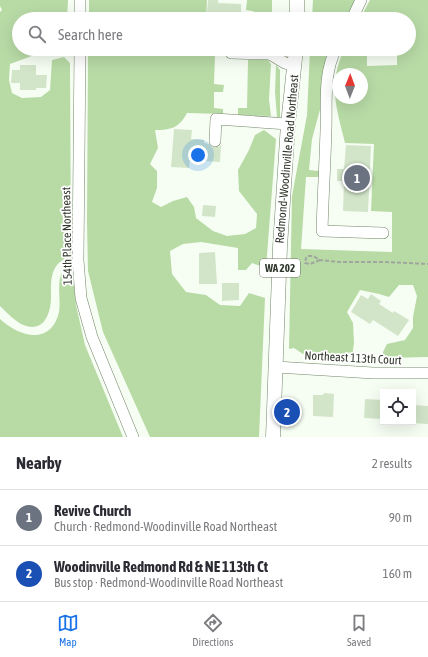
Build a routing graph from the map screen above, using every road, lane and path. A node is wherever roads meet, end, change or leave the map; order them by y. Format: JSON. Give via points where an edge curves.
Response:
{"nodes":[{"id":1,"x":80,"y":0,"type":"edge"},
{"id":2,"x":297,"y":0,"type":"edge"},
{"id":3,"x":361,"y":0,"type":"edge"},
{"id":4,"x":80,"y":12,"type":"edge"},
{"id":5,"x":296,"y":12,"type":"edge"},
{"id":6,"x":355,"y":12,"type":"edge"},
{"id":7,"x":80,"y":56,"type":"edge"},
{"id":8,"x":279,"y":56,"type":"edge"},
{"id":9,"x":296,"y":56,"type":"edge"},
{"id":10,"x":332,"y":56,"type":"edge"},
{"id":11,"x":295,"y":66,"type":"junction"},
{"id":12,"x":288,"y":124,"type":"junction"},
{"id":13,"x":215,"y":141,"type":"dead end"},
{"id":14,"x":383,"y":233,"type":"dead end"},
{"id":15,"x":320,"y":260,"type":"junction"},
{"id":16,"x":428,"y":264,"type":"edge"},
{"id":17,"x":276,"y":367,"type":"junction"},
{"id":18,"x":428,"y":373,"type":"edge"},
{"id":19,"x":133,"y":437,"type":"edge"},
{"id":20,"x":273,"y":437,"type":"edge"}],
"edges":[{"from":1,"to":4,"type":"street"},
{"from":2,"to":5,"type":"main road"},
{"from":3,"to":6,"type":"street"},
{"from":7,"to":19,"type":"street","name":"154th Place Northeast","via":[[78,260],[81,298],[92,337]]},
{"from":8,"to":11,"type":"street","via":[[285,63]]},
{"from":9,"to":11,"type":"main road","name":"Redmond-Woodinville Road Northeast","number":"WA 202"},
{"from":10,"to":14,"type":"street","via":[[326,82],[322,231]]},
{"from":11,"to":12,"type":"main road","name":"Redmond-Woodinville Road Northeast","number":"WA 202"},
{"from":12,"to":13,"type":"street","via":[[216,119]]},
{"from":12,"to":17,"type":"main road","name":"Redmond-Woodinville Road Northeast","number":"WA 202"},
{"from":15,"to":15,"type":"path","via":[[308,256],[305,263],[310,264]]},
{"from":15,"to":16,"type":"path"},
{"from":17,"to":18,"type":"street","name":"Northeast 113th Court","via":[[373,373]]},
{"from":17,"to":20,"type":"main road","name":"Redmond-Woodinville Road Northeast","number":"WA 202"}]}
